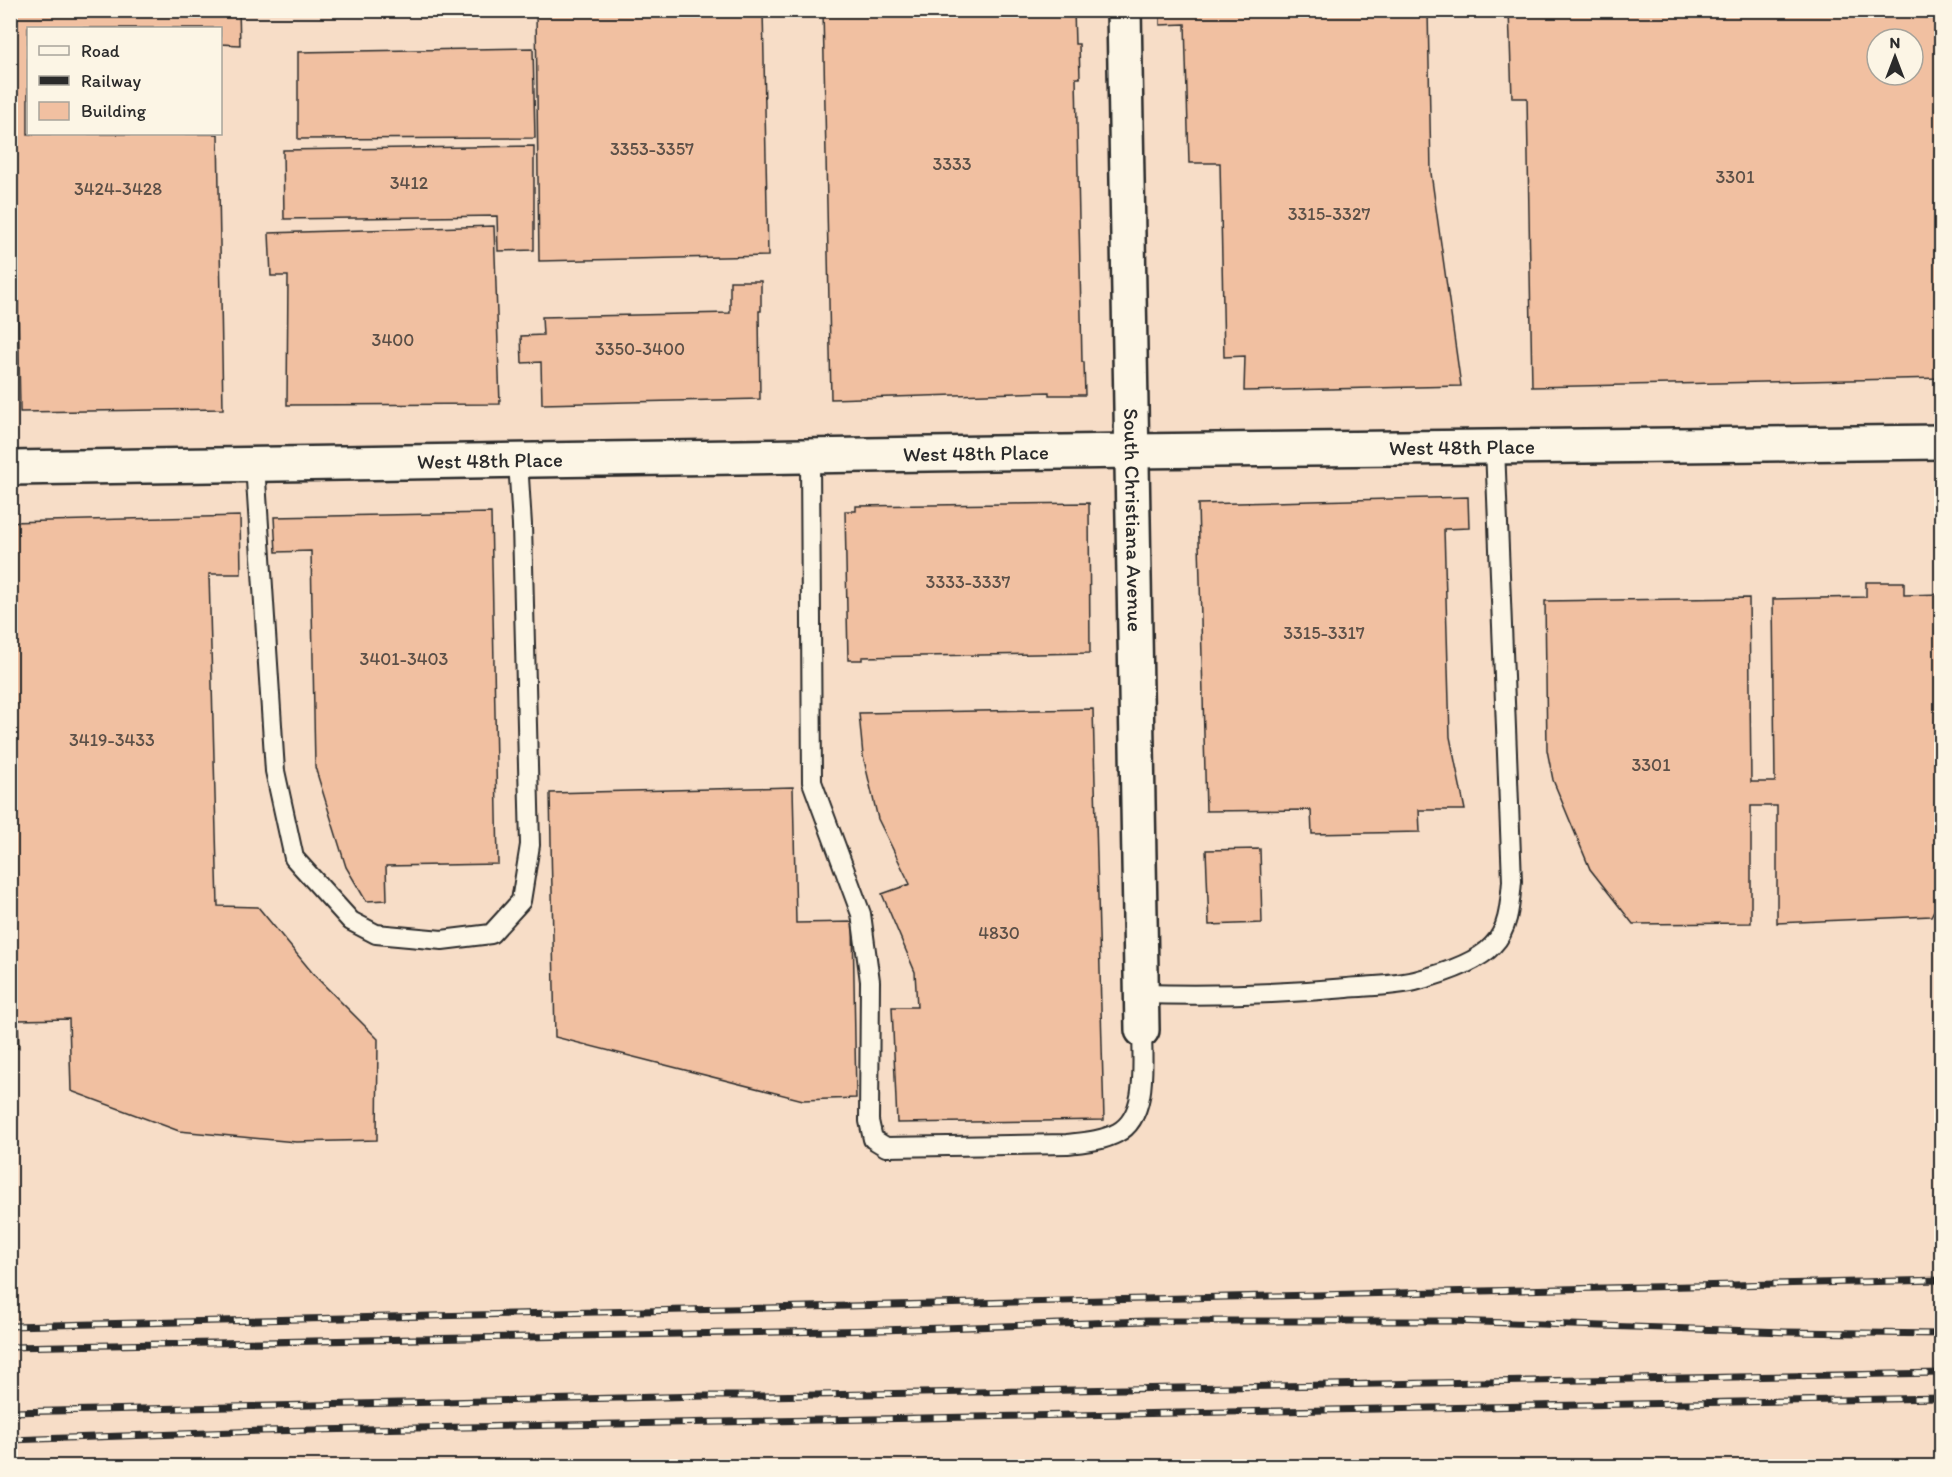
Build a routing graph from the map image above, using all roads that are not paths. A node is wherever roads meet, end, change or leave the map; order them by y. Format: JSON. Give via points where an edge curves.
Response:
{"nodes":[{"id":1,"x":1124,"y":10,"type":"edge"},
{"id":2,"x":1941,"y":442,"type":"edge"},
{"id":3,"x":1495,"y":447,"type":"junction"},
{"id":4,"x":1132,"y":451,"type":"junction"},
{"id":5,"x":810,"y":457,"type":"junction"},
{"id":6,"x":518,"y":461,"type":"junction"},
{"id":7,"x":255,"y":465,"type":"junction"},
{"id":8,"x":10,"y":468,"type":"edge"},
{"id":9,"x":1142,"y":994,"type":"junction"},
{"id":10,"x":1142,"y":1030,"type":"joint"}],
"edges":[{"from":1,"to":4,"type":"street","name":"South Christiana Avenue"},
{"from":2,"to":3,"type":"street","name":"West 48th Place"},
{"from":3,"to":4,"type":"street","name":"West 48th Place"},
{"from":3,"to":9,"type":"lane","via":[[1512,881],[1503,934],[1470,962],[1414,981],[1294,993]]},
{"from":4,"to":5,"type":"street","name":"West 48th Place"},
{"from":4,"to":9,"type":"street","name":"South Christiana Avenue"},
{"from":5,"to":6,"type":"street","name":"West 48th Place"},
{"from":5,"to":10,"type":"lane","via":[[812,782],[861,914],[870,981],[869,1121],[873,1139],[886,1148],[1056,1144],[1092,1141],[1118,1133],[1133,1121],[1140,1097]]},
{"from":6,"to":7,"type":"street","name":"West 48th Place"},
{"from":6,"to":7,"type":"lane","via":[[530,845],[521,901],[491,934],[442,940],[376,934],[351,921],[294,858],[275,771]]},
{"from":7,"to":8,"type":"street","name":"West 48th Place"},
{"from":9,"to":10,"type":"street","name":"South Christiana Avenue"}]}
